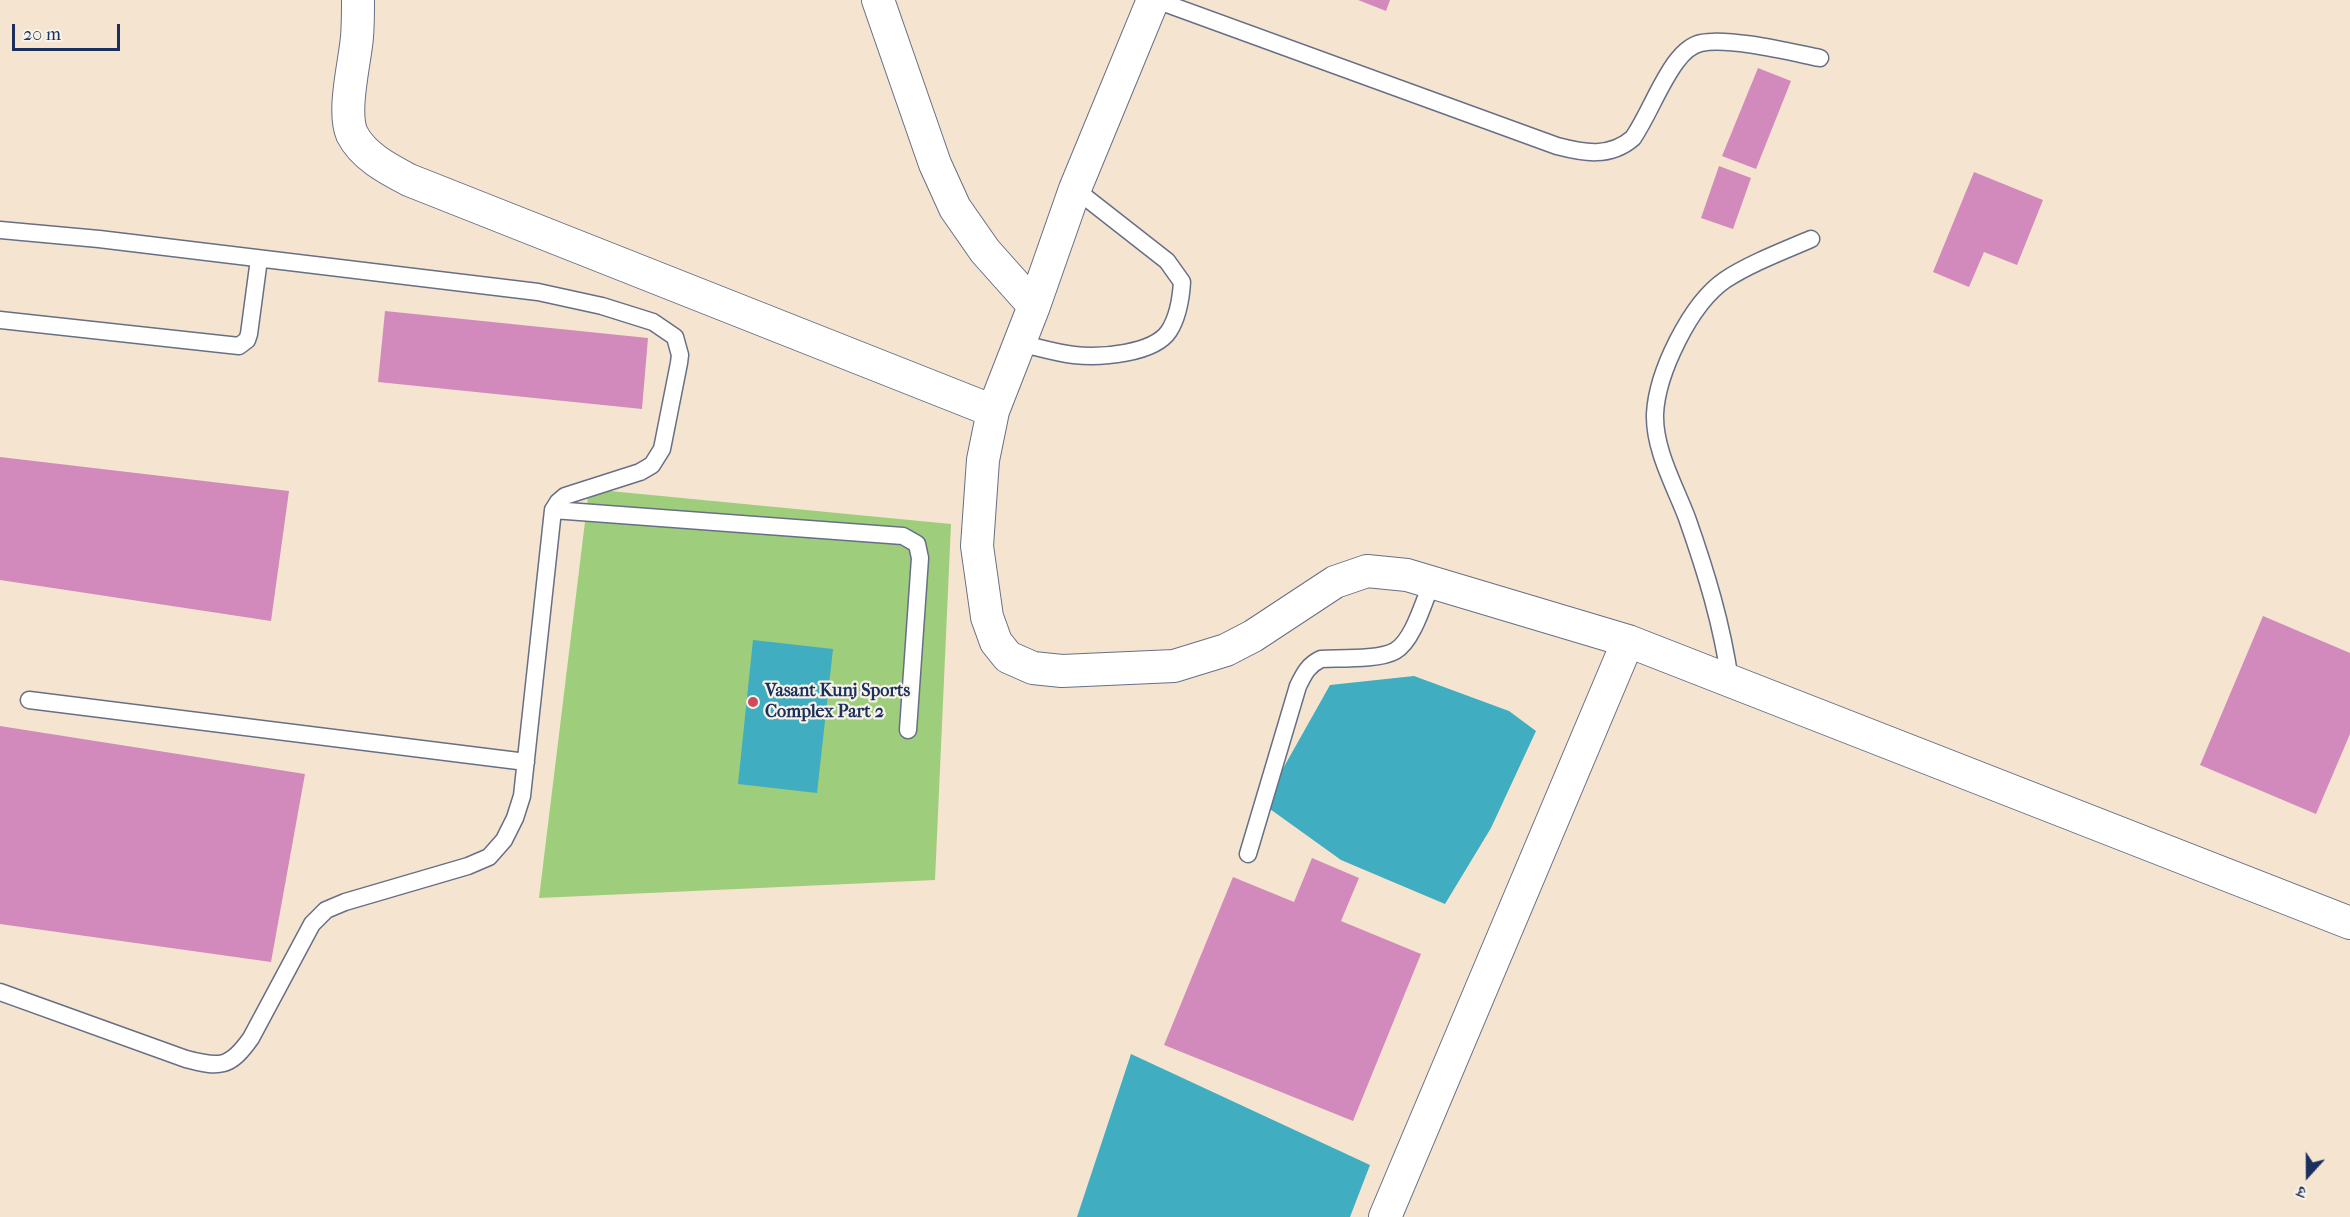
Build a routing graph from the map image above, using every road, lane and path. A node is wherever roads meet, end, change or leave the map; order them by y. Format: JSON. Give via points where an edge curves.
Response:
{"nodes":[{"id":1,"x":358,"y":0,"type":"edge"},
{"id":2,"x":878,"y":0,"type":"edge"},
{"id":3,"x":1155,"y":0,"type":"edge"},
{"id":4,"x":1820,"y":58,"type":"dead end"},
{"id":5,"x":1075,"y":189,"type":"junction"},
{"id":6,"x":0,"y":230,"type":"edge"},
{"id":7,"x":1810,"y":239,"type":"dead end"},
{"id":8,"x":259,"y":259,"type":"junction"},
{"id":9,"x":1034,"y":306,"type":"junction"},
{"id":10,"x":0,"y":320,"type":"edge"},
{"id":11,"x":1019,"y":343,"type":"junction"},
{"id":12,"x":993,"y":411,"type":"junction"},
{"id":13,"x":553,"y":510,"type":"junction"},
{"id":14,"x":1432,"y":582,"type":"junction"},
{"id":15,"x":1628,"y":641,"type":"junction"},
{"id":16,"x":1730,"y":681,"type":"junction"},
{"id":17,"x":29,"y":700,"type":"dead end"},
{"id":18,"x":908,"y":730,"type":"dead end"},
{"id":19,"x":526,"y":762,"type":"junction"},
{"id":20,"x":1248,"y":854,"type":"dead end"},
{"id":21,"x":2350,"y":923,"type":"edge"},
{"id":22,"x":0,"y":992,"type":"edge"},
{"id":23,"x":1385,"y":1217,"type":"edge"}],
"edges":[{"from":1,"to":12,"type":"street","via":[[349,112],[352,133],[384,167]]},
{"from":2,"to":9,"type":"street","via":[[935,164],[955,208],[985,251]]},
{"from":3,"to":4,"type":"lane","via":[[1577,152],[1610,152],[1633,138],[1676,62],[1699,43],[1747,45]]},
{"from":3,"to":5,"type":"street"},
{"from":5,"to":9,"type":"street"},
{"from":5,"to":11,"type":"lane","via":[[1167,261],[1182,282],[1181,300],[1169,331],[1149,348],[1076,355]]},
{"from":6,"to":8,"type":"lane"},
{"from":7,"to":16,"type":"lane","via":[[1725,280],[1708,294],[1689,318],[1665,371],[1655,414],[1659,445],[1712,593]]},
{"from":8,"to":10,"type":"lane","via":[[249,334],[239,346]]},
{"from":8,"to":13,"type":"lane","via":[[538,292],[653,322],[675,337],[679,363],[657,459],[640,471],[565,496]]},
{"from":9,"to":11,"type":"street"},
{"from":11,"to":12,"type":"street"},
{"from":12,"to":14,"type":"street","via":[[983,460],[977,546],[987,617],[996,642],[1008,657],[1032,668],[1062,671],[1174,666],[1226,650],[1352,575],[1386,572]]},
{"from":13,"to":18,"type":"lane","via":[[903,536],[912,540],[920,558]]},
{"from":13,"to":19,"type":"lane"},
{"from":14,"to":15,"type":"street"},
{"from":14,"to":20,"type":"lane","via":[[1411,632],[1395,651],[1321,659],[1305,671]]},
{"from":15,"to":16,"type":"street"},
{"from":15,"to":23,"type":"street"},
{"from":16,"to":21,"type":"street"},
{"from":17,"to":19,"type":"lane"},
{"from":19,"to":22,"type":"lane","via":[[516,818],[489,857],[326,910],[312,924],[251,1038],[229,1063],[210,1066],[186,1059]]}]}
